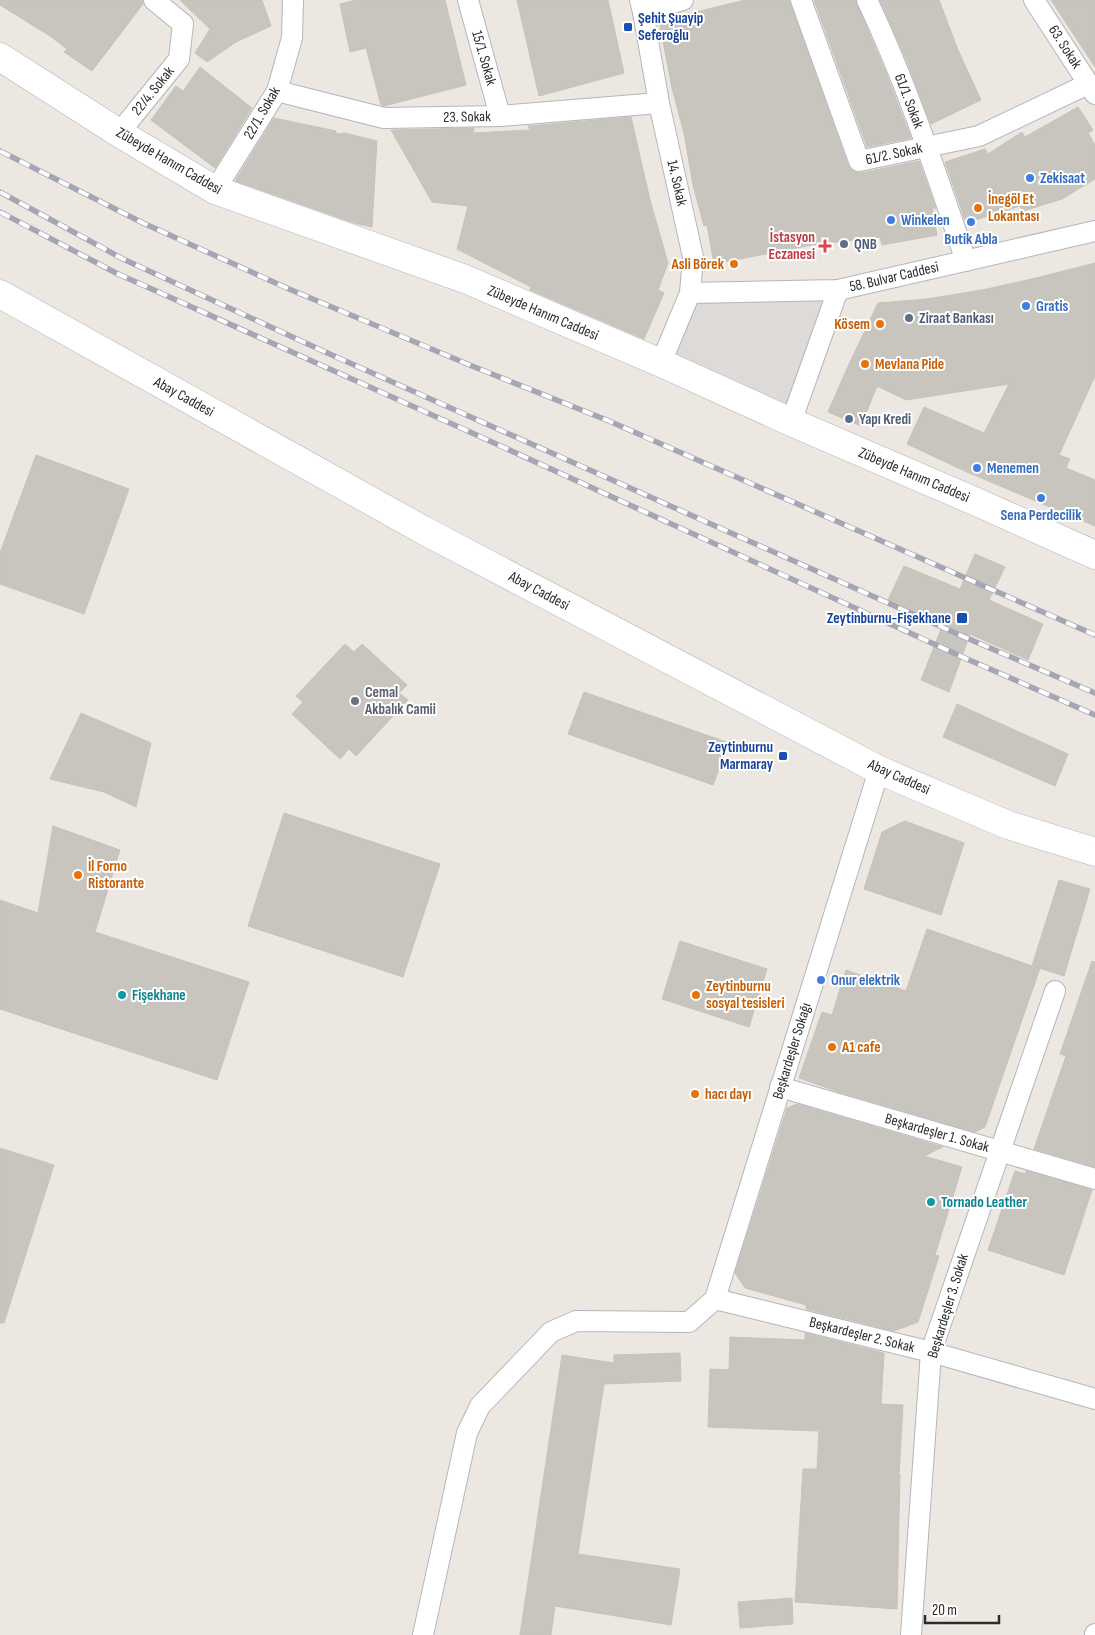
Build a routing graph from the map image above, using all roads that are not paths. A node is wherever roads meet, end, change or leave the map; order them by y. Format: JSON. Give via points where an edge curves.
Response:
{"nodes":[{"id":1,"x":154,"y":0,"type":"edge"},
{"id":2,"x":293,"y":0,"type":"edge"},
{"id":3,"x":468,"y":0,"type":"edge"},
{"id":4,"x":684,"y":0,"type":"edge"},
{"id":5,"x":801,"y":0,"type":"edge"},
{"id":6,"x":867,"y":0,"type":"edge"},
{"id":7,"x":1034,"y":0,"type":"edge"},
{"id":8,"x":642,"y":6,"type":"edge"},
{"id":9,"x":0,"y":57,"type":"edge"},
{"id":10,"x":1092,"y":89,"type":"edge"},
{"id":11,"x":277,"y":91,"type":"junction"},
{"id":12,"x":659,"y":103,"type":"junction"},
{"id":13,"x":500,"y":116,"type":"junction"},
{"id":14,"x":119,"y":132,"type":"junction"},
{"id":15,"x":927,"y":147,"type":"junction"},
{"id":16,"x":215,"y":190,"type":"junction"},
{"id":17,"x":1095,"y":231,"type":"edge"},
{"id":18,"x":966,"y":260,"type":"junction"},
{"id":19,"x":838,"y":290,"type":"junction"},
{"id":20,"x":690,"y":293,"type":"junction"},
{"id":21,"x":0,"y":294,"type":"edge"},
{"id":22,"x":661,"y":363,"type":"junction"},
{"id":23,"x":791,"y":422,"type":"junction"},
{"id":24,"x":1095,"y":556,"type":"edge"},
{"id":25,"x":879,"y":770,"type":"junction"},
{"id":26,"x":1095,"y":852,"type":"edge"},
{"id":27,"x":1055,"y":991,"type":"dead end"},
{"id":28,"x":780,"y":1087,"type":"junction"},
{"id":29,"x":1000,"y":1151,"type":"junction"},
{"id":30,"x":1095,"y":1179,"type":"edge"},
{"id":31,"x":715,"y":1298,"type":"junction"},
{"id":32,"x":931,"y":1352,"type":"junction"},
{"id":33,"x":1095,"y":1399,"type":"edge"},
{"id":34,"x":422,"y":1635,"type":"edge"},
{"id":35,"x":910,"y":1635,"type":"edge"}],
"edges":[{"from":1,"to":14,"type":"street","name":"22/4. Sokak","via":[[183,24],[179,59]]},
{"from":2,"to":11,"type":"street","name":"22/1. Sokak","via":[[292,38]]},
{"from":3,"to":13,"type":"street","name":"15/1. Sokak"},
{"from":4,"to":8,"type":"street"},
{"from":5,"to":15,"type":"street","name":"61/2. Sokak","via":[[858,161]]},
{"from":6,"to":15,"type":"street","name":"61/1. Sokak"},
{"from":7,"to":10,"type":"street","name":"63. Sokak"},
{"from":8,"to":12,"type":"street","name":"14. Sokak"},
{"from":9,"to":14,"type":"main road","name":"Zübeyde Hanım Caddesi"},
{"from":10,"to":15,"type":"street","name":"61/2. Sokak","via":[[979,136]]},
{"from":11,"to":13,"type":"street","name":"23. Sokak","via":[[384,118]]},
{"from":11,"to":16,"type":"street","name":"22/1. Sokak"},
{"from":12,"to":13,"type":"street","name":"23. Sokak"},
{"from":12,"to":20,"type":"street","name":"14. Sokak","via":[[693,256]]},
{"from":14,"to":16,"type":"main road","name":"Zübeyde Hanım Caddesi"},
{"from":15,"to":18,"type":"street","name":"61/1. Sokak"},
{"from":16,"to":22,"type":"main road","name":"Zübeyde Hanım Caddesi","via":[[465,279]]},
{"from":17,"to":18,"type":"street","name":"58. Bulvar Caddesi"},
{"from":18,"to":19,"type":"street","name":"58. Bulvar Caddesi"},
{"from":19,"to":20,"type":"street","name":"58. Bulvar Caddesi"},
{"from":19,"to":23,"type":"street"},
{"from":20,"to":22,"type":"street","name":"14. Sokak"},
{"from":21,"to":25,"type":"main road","name":"Abay Caddesi","via":[[423,530]]},
{"from":22,"to":23,"type":"main road","name":"Zübeyde Hanım Caddesi"},
{"from":23,"to":24,"type":"main road","name":"Zübeyde Hanım Caddesi"},
{"from":25,"to":26,"type":"main road","name":"Abay Caddesi","via":[[1008,826]]},
{"from":25,"to":28,"type":"street","name":"Beşkardeşler Sokağı"},
{"from":27,"to":29,"type":"street","name":"Beşkardeşler 3. Sokak"},
{"from":28,"to":29,"type":"street","name":"Beşkardeşler 1. Sokak"},
{"from":28,"to":31,"type":"street","name":"Beşkardeşler Sokağı"},
{"from":29,"to":30,"type":"street","name":"Beşkardeşler 1. Sokak"},
{"from":29,"to":32,"type":"street","name":"Beşkardeşler 3. Sokak"},
{"from":31,"to":32,"type":"street","name":"Beşkardeşler 2. Sokak"},
{"from":31,"to":34,"type":"street","via":[[689,1322],[576,1321],[551,1332],[480,1406],[467,1433]]},
{"from":32,"to":33,"type":"street","name":"Beşkardeşler 2. Sokak"},
{"from":32,"to":35,"type":"street","name":"Beşkardeşler 3. Sokak"}]}
